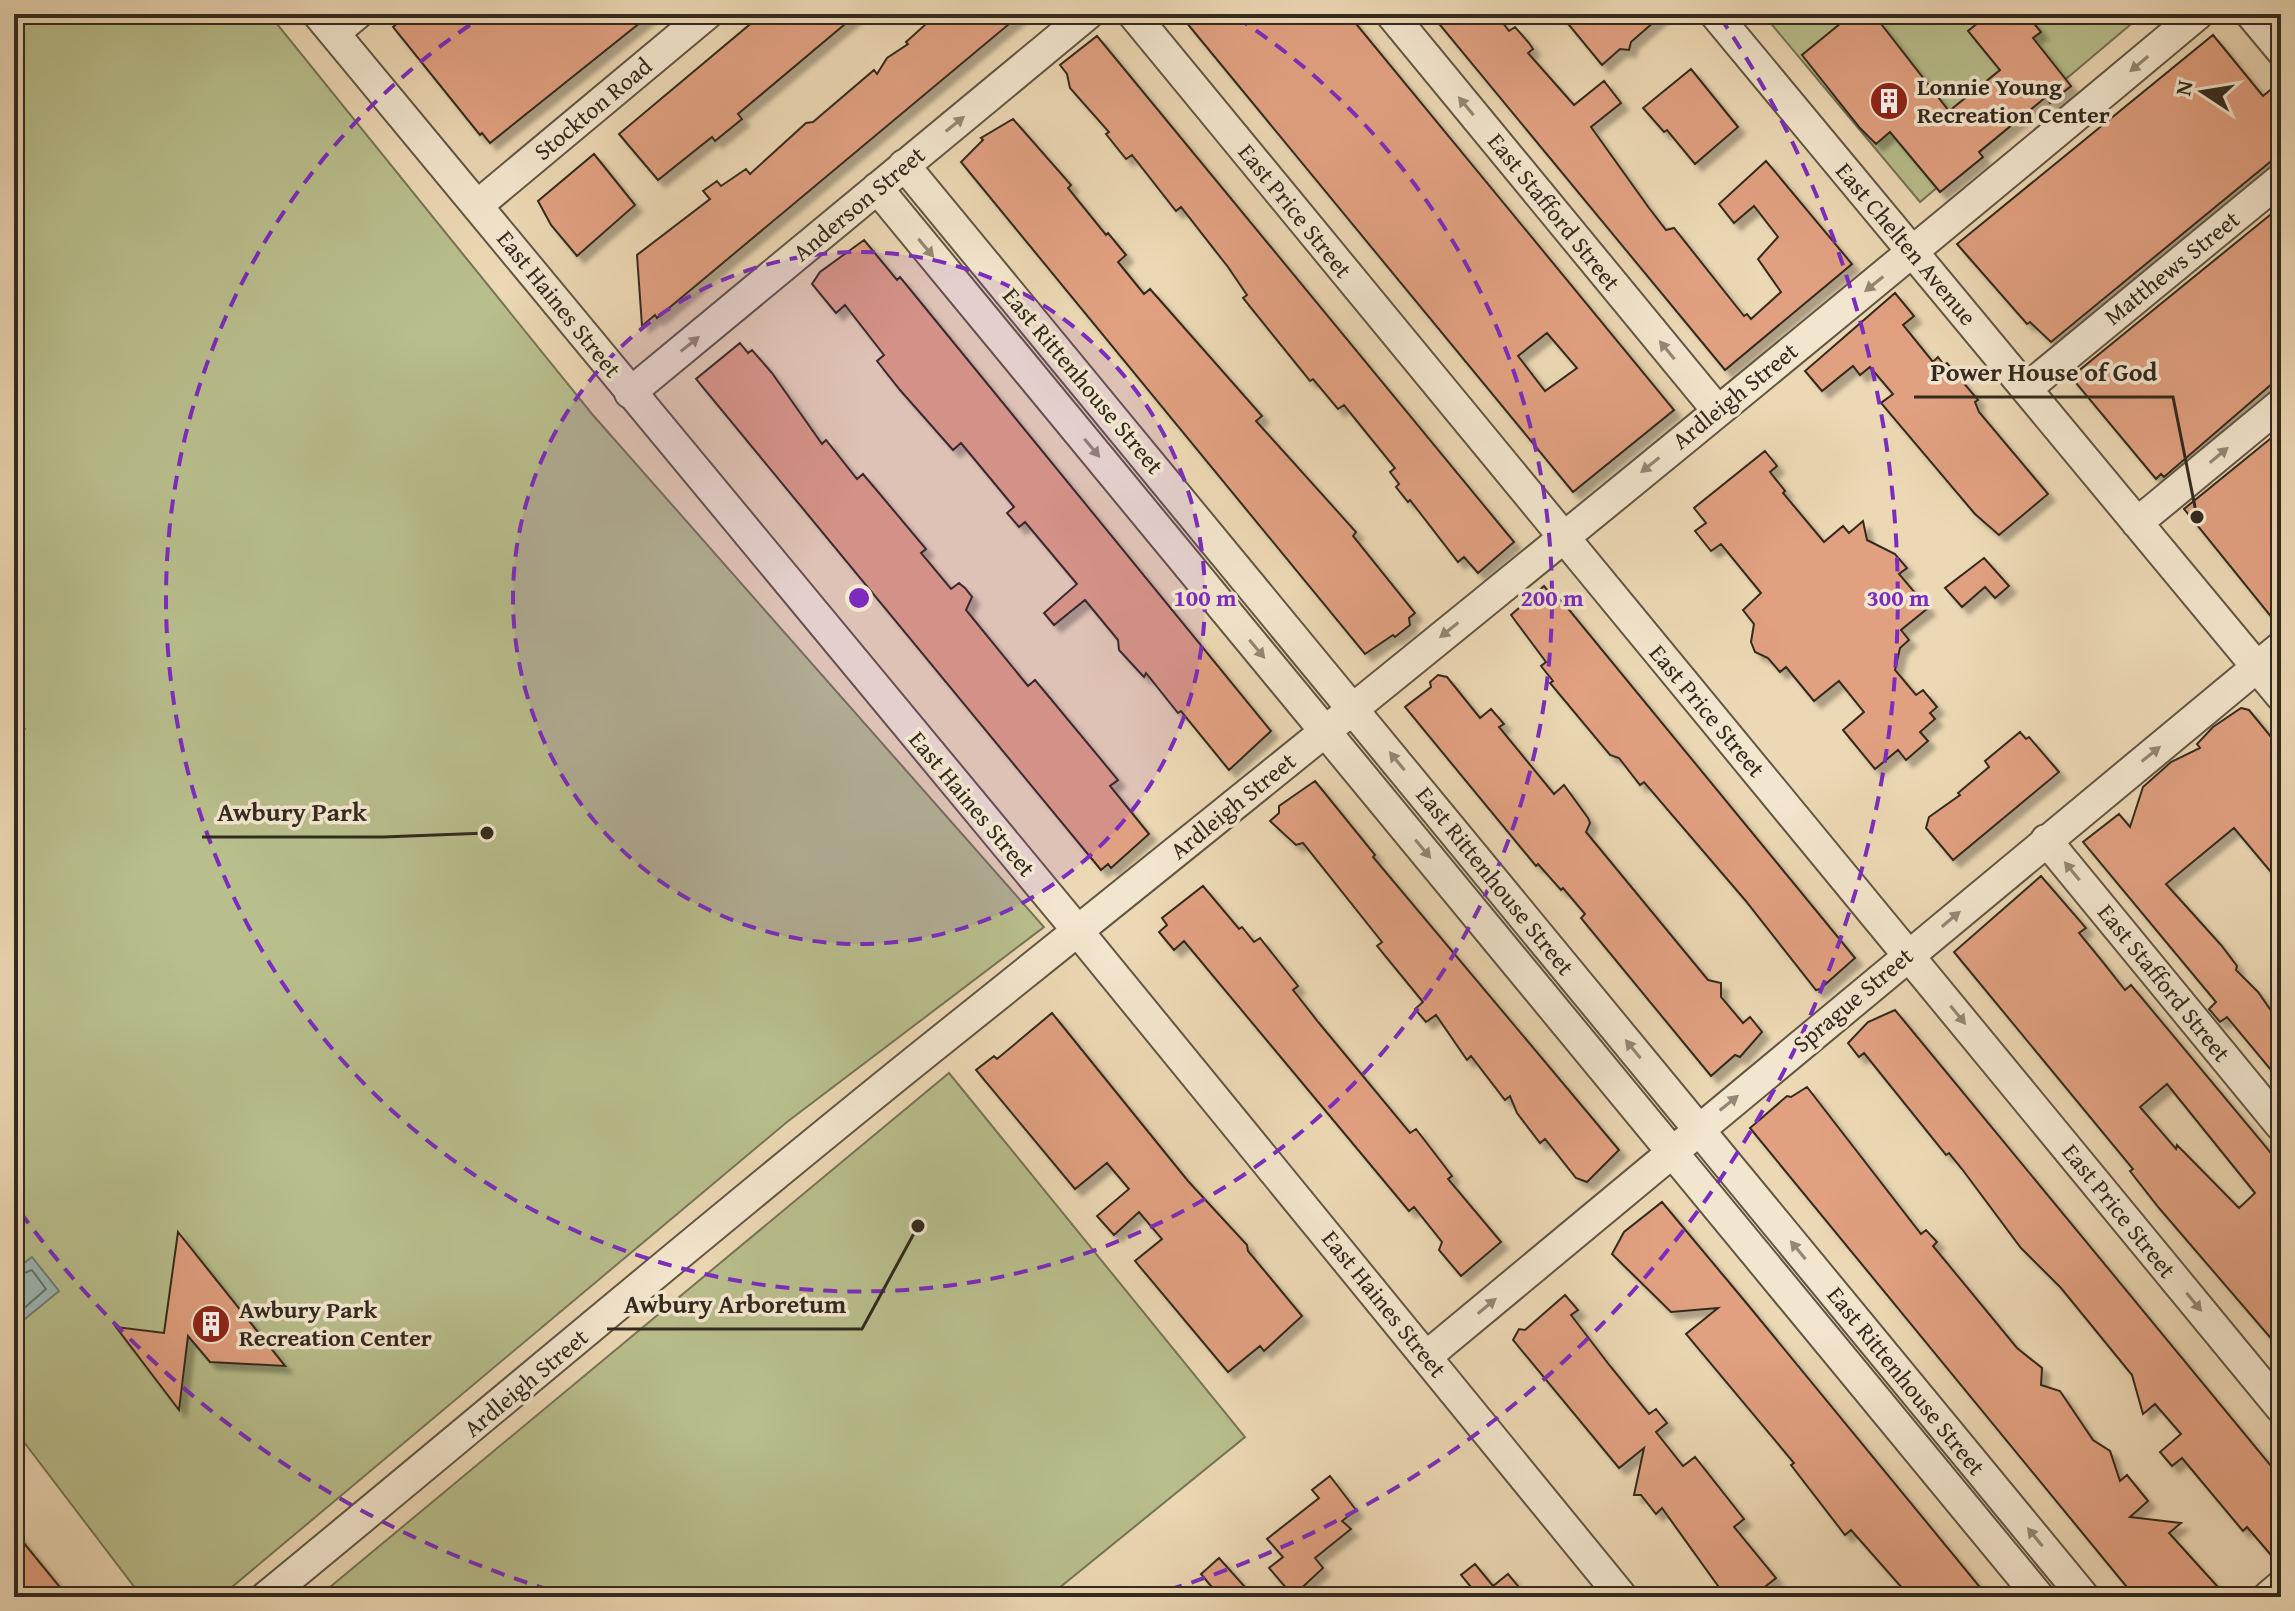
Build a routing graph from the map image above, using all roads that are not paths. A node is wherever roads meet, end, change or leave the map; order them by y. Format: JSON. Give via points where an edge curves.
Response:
{"nodes":[{"id":1,"x":357,"y":14,"type":"edge"},
{"id":2,"x":707,"y":14,"type":"edge"},
{"id":3,"x":1088,"y":14,"type":"edge"},
{"id":4,"x":1133,"y":14,"type":"edge"},
{"id":5,"x":1391,"y":14,"type":"edge"},
{"id":6,"x":1715,"y":14,"type":"edge"},
{"id":7,"x":2198,"y":14,"type":"edge"},
{"id":8,"x":2251,"y":14,"type":"edge"},
{"id":9,"x":326,"y":24,"type":"edge"},
{"id":10,"x":2281,"y":50,"type":"edge"},
{"id":11,"x":904,"y":165,"type":"junction"},
{"id":12,"x":2281,"y":179,"type":"edge"},
{"id":13,"x":877,"y":188,"type":"junction"},
{"id":14,"x":478,"y":205,"type":"junction"},
{"id":15,"x":1913,"y":253,"type":"junction"},
{"id":16,"x":2026,"y":389,"type":"junction"},
{"id":17,"x":630,"y":393,"type":"junction"},
{"id":18,"x":2281,"y":404,"type":"edge"},
{"id":19,"x":1717,"y":410,"type":"junction"},
{"id":20,"x":2137,"y":523,"type":"junction"},
{"id":21,"x":1563,"y":535,"type":"junction"},
{"id":22,"x":2281,"y":647,"type":"edge"},
{"id":23,"x":2257,"y":667,"type":"junction"},
{"id":24,"x":2281,"y":696,"type":"edge"},
{"id":25,"x":1353,"y":707,"type":"junction"},
{"id":26,"x":1325,"y":731,"type":"junction"},
{"id":27,"x":2046,"y":840,"type":"junction"},
{"id":28,"x":1079,"y":933,"type":"junction"},
{"id":29,"x":1908,"y":954,"type":"junction"},
{"id":30,"x":2281,"y":1126,"type":"edge"},
{"id":31,"x":1698,"y":1129,"type":"junction"},
{"id":32,"x":1672,"y":1150,"type":"junction"},
{"id":33,"x":1427,"y":1356,"type":"junction"},
{"id":34,"x":2281,"y":1408,"type":"edge"},
{"id":35,"x":2281,"y":1586,"type":"edge"},
{"id":36,"x":266,"y":1597,"type":"edge"},
{"id":37,"x":1622,"y":1597,"type":"edge"},
{"id":38,"x":2039,"y":1597,"type":"edge"},
{"id":39,"x":2084,"y":1597,"type":"edge"},
{"id":40,"x":2268,"y":1597,"type":"edge"}],
"edges":[{"from":1,"to":9,"type":"street"},
{"from":2,"to":14,"type":"street","name":"Stockton Road"},
{"from":11,"to":3,"type":"street","name":"Anderson Street","one_way":true},
{"from":4,"to":21,"type":"street","name":"East Price Street"},
{"from":19,"to":5,"type":"street","name":"East Stafford Street","one_way":true},
{"from":6,"to":15,"type":"street","name":"East Chelten Avenue"},
{"from":7,"to":15,"type":"street","name":"Ardleigh Street","one_way":true},
{"from":8,"to":10,"type":"street"},
{"from":9,"to":14,"type":"street","name":"East Haines Street"},
{"from":11,"to":13,"type":"street","name":"Anderson Street"},
{"from":11,"to":25,"type":"street","name":"East Rittenhouse Street"},
{"from":12,"to":16,"type":"street","name":"Matthews Street"},
{"from":17,"to":13,"type":"street","name":"Anderson Street","one_way":true},
{"from":13,"to":26,"type":"street","name":"East Rittenhouse Street","one_way":true},
{"from":14,"to":17,"type":"street","name":"East Haines Street"},
{"from":15,"to":16,"type":"street","name":"East Chelten Avenue"},
{"from":15,"to":19,"type":"street","name":"Ardleigh Street","one_way":true},
{"from":16,"to":20,"type":"street","name":"East Chelten Avenue"},
{"from":17,"to":28,"type":"street","name":"East Haines Street"},
{"from":20,"to":18,"type":"street","one_way":true},
{"from":19,"to":21,"type":"street","name":"Ardleigh Street","one_way":true},
{"from":20,"to":23,"type":"street","name":"East Chelten Avenue"},
{"from":21,"to":25,"type":"street","name":"Ardleigh Street","one_way":true},
{"from":21,"to":29,"type":"street","name":"East Price Street"},
{"from":22,"to":23,"type":"street","name":"Sprague Street"},
{"from":23,"to":24,"type":"street","name":"East Chelten Avenue"},
{"from":27,"to":23,"type":"street","name":"Sprague Street","one_way":true},
{"from":25,"to":26,"type":"street","name":"Ardleigh Street"},
{"from":31,"to":25,"type":"street","name":"East Rittenhouse Street","one_way":true},
{"from":26,"to":28,"type":"street","name":"Ardleigh Street"},
{"from":26,"to":32,"type":"street","name":"East Rittenhouse Street","one_way":true},
{"from":29,"to":27,"type":"street","name":"Sprague Street","one_way":true},
{"from":30,"to":27,"type":"street","name":"East Stafford Street","one_way":true},
{"from":28,"to":33,"type":"street","name":"East Haines Street"},
{"from":28,"to":36,"type":"street","name":"Ardleigh Street","via":[[922,1056]]},
{"from":31,"to":29,"type":"street","name":"Sprague Street","one_way":true},
{"from":29,"to":34,"type":"street","name":"East Price Street","one_way":true},
{"from":31,"to":32,"type":"street","name":"Sprague Street"},
{"from":39,"to":31,"type":"street","name":"East Rittenhouse Street","one_way":true},
{"from":33,"to":32,"type":"street","name":"Sprague Street","one_way":true},
{"from":32,"to":38,"type":"street","name":"East Rittenhouse Street"},
{"from":33,"to":37,"type":"street","name":"East Haines Street"},
{"from":35,"to":40,"type":"street"}]}
